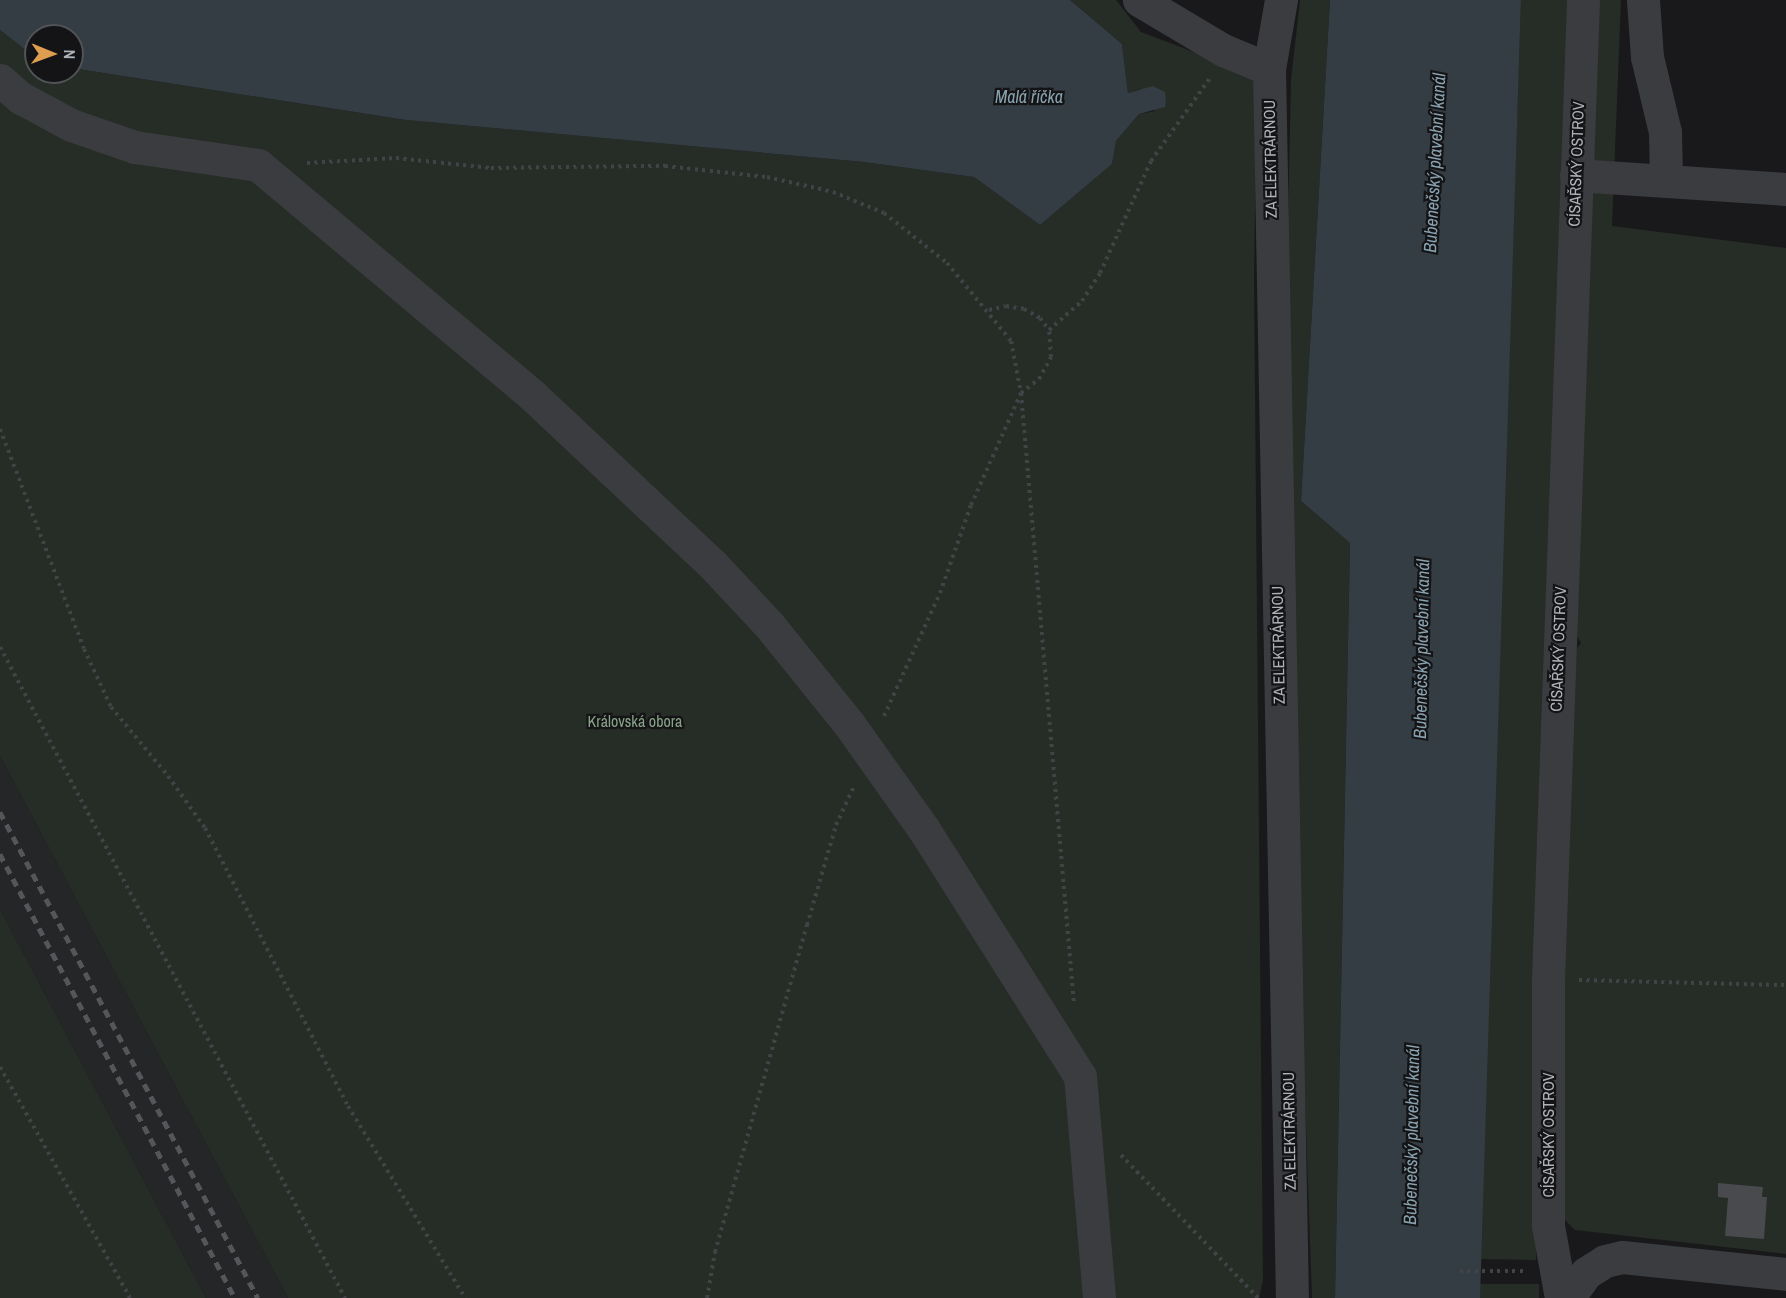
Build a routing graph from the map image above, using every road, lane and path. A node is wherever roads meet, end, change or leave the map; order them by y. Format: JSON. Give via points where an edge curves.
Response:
{"nodes":[{"id":1,"x":1139,"y":0,"type":"edge"},
{"id":2,"x":1281,"y":0,"type":"edge"},
{"id":3,"x":1583,"y":0,"type":"edge"},
{"id":4,"x":1643,"y":0,"type":"edge"},
{"id":5,"x":1222,"y":50,"type":"junction"},
{"id":6,"x":1269,"y":69,"type":"junction"},
{"id":7,"x":0,"y":80,"type":"edge"},
{"id":8,"x":258,"y":165,"type":"junction"},
{"id":9,"x":1576,"y":175,"type":"junction"},
{"id":10,"x":1666,"y":181,"type":"junction"},
{"id":11,"x":1772,"y":188,"type":"edge"},
{"id":12,"x":989,"y":310,"type":"junction"},
{"id":13,"x":1050,"y":330,"type":"junction"},
{"id":14,"x":1021,"y":393,"type":"junction"},
{"id":15,"x":0,"y":429,"type":"edge"},
{"id":16,"x":0,"y":647,"type":"edge"},
{"id":17,"x":869,"y":753,"type":"junction"},
{"id":18,"x":1548,"y":979,"type":"junction"},
{"id":19,"x":1786,"y":985,"type":"edge"},
{"id":20,"x":1075,"y":1017,"type":"dead end"},
{"id":21,"x":0,"y":1067,"type":"edge"},
{"id":22,"x":1086,"y":1117,"type":"junction"},
{"id":23,"x":1460,"y":1271,"type":"dead end"},
{"id":24,"x":1504,"y":1271,"type":"dead end"},
{"id":25,"x":1786,"y":1274,"type":"edge"},
{"id":26,"x":1290,"y":1296,"type":"edge"},
{"id":27,"x":130,"y":1298,"type":"edge"},
{"id":28,"x":345,"y":1298,"type":"edge"},
{"id":29,"x":465,"y":1298,"type":"edge"},
{"id":30,"x":706,"y":1298,"type":"edge"},
{"id":31,"x":1099,"y":1298,"type":"edge"},
{"id":32,"x":1258,"y":1298,"type":"edge"},
{"id":33,"x":1561,"y":1298,"type":"edge"},
{"id":34,"x":1568,"y":1298,"type":"edge"}],
"edges":[{"from":1,"to":5,"type":"street"},
{"from":2,"to":6,"type":"street","name":"ZA ELEKTRÁRNOU"},
{"from":3,"to":9,"type":"street","name":"CÍSAŘSKÝ OSTROV"},
{"from":4,"to":10,"type":"street","via":[[1647,57],[1666,140]]},
{"from":5,"to":6,"type":"street"},
{"from":5,"to":13,"type":"path","via":[[1216,69],[1151,161],[1100,273],[1082,301]]},
{"from":6,"to":26,"type":"street","name":"ZA ELEKTRÁRNOU"},
{"from":7,"to":8,"type":"street","via":[[21,98],[71,124],[135,147]]},
{"from":8,"to":12,"type":"path","via":[[396,158],[491,168],[664,166],[767,177],[833,192],[884,213],[947,262]]},
{"from":8,"to":17,"type":"street","via":[[532,395],[705,557],[770,627]]},
{"from":9,"to":10,"type":"street"},
{"from":9,"to":18,"type":"street","name":"CÍSAŘSKÝ OSTROV"},
{"from":10,"to":11,"type":"street"},
{"from":12,"to":13,"type":"path","via":[[1006,306],[1024,309],[1040,318]]},
{"from":12,"to":14,"type":"path","via":[[1011,341]]},
{"from":13,"to":14,"type":"path","via":[[1051,357],[1039,379]]},
{"from":14,"to":17,"type":"path","via":[[971,505],[940,593]]},
{"from":14,"to":20,"type":"path"},
{"from":15,"to":29,"type":"path","via":[[84,649],[111,707],[205,828],[348,1106]]},
{"from":16,"to":28,"type":"path"},
{"from":17,"to":22,"type":"street","via":[[922,828],[1080,1076]]},
{"from":17,"to":30,"type":"path","via":[[836,825]]},
{"from":18,"to":19,"type":"path"},
{"from":18,"to":33,"type":"street","name":"CÍSAŘSKÝ OSTROV","via":[[1548,1226]]},
{"from":21,"to":27,"type":"path"},
{"from":22,"to":31,"type":"street"},
{"from":22,"to":32,"type":"path"},
{"from":23,"to":24,"type":"path"},
{"from":25,"to":34,"type":"street","via":[[1622,1257],[1596,1265],[1577,1282]]}]}
